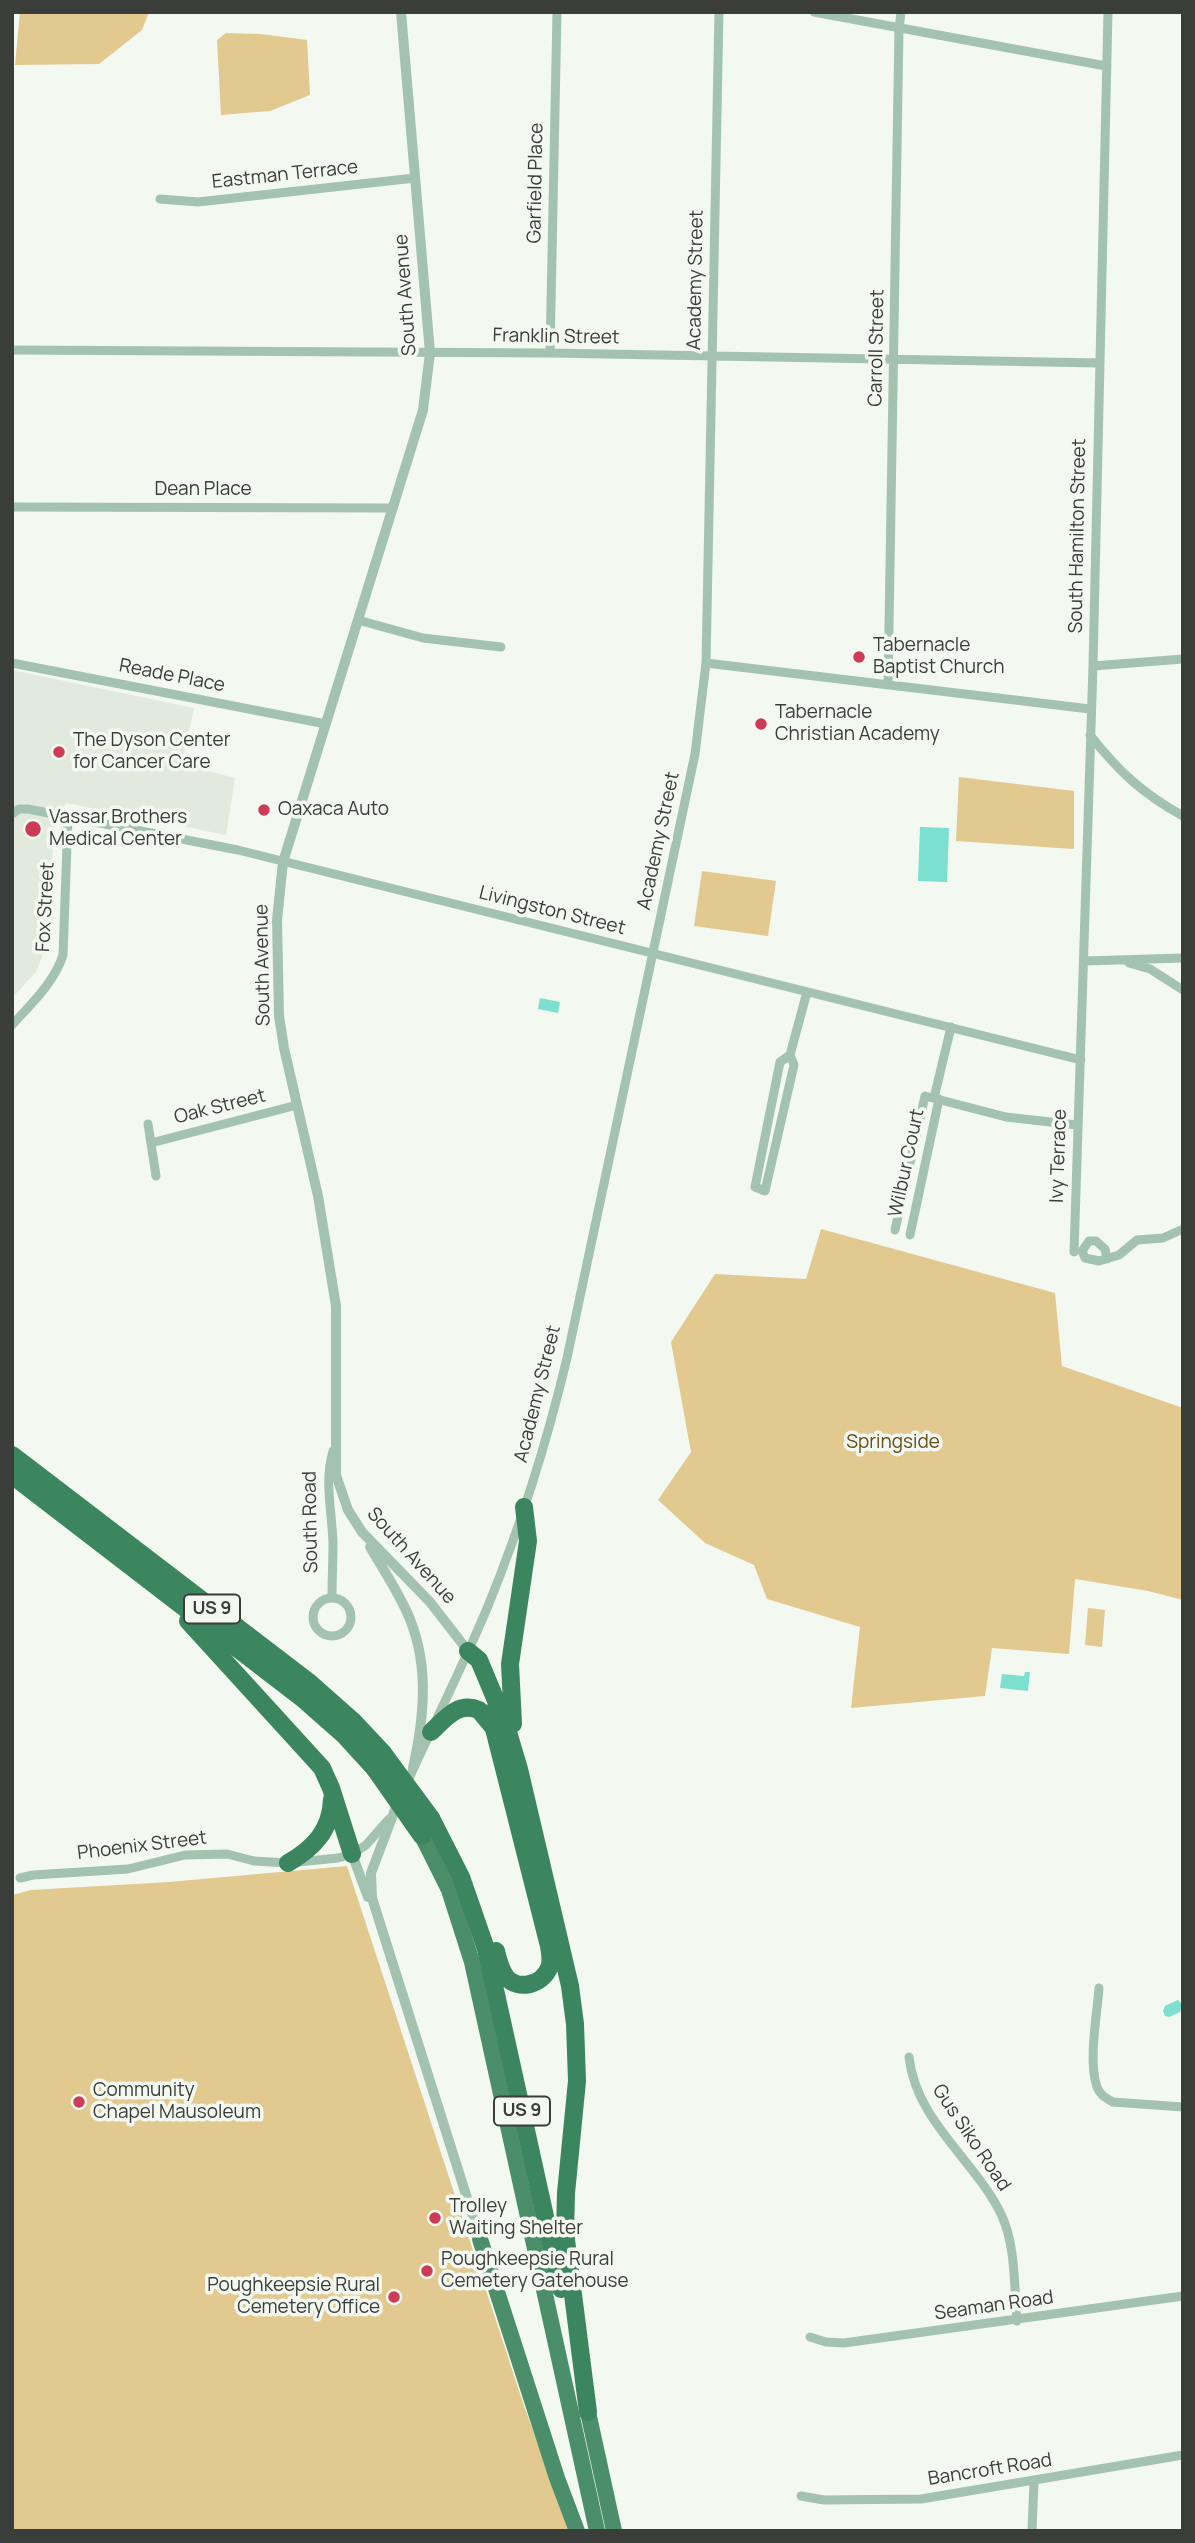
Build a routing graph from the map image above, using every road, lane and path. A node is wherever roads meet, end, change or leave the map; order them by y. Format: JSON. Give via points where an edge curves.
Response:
{"nodes":[{"id":1,"x":401,"y":12,"type":"edge"},
{"id":2,"x":557,"y":12,"type":"edge"},
{"id":3,"x":719,"y":12,"type":"edge"},
{"id":4,"x":814,"y":12,"type":"edge"},
{"id":5,"x":901,"y":12,"type":"edge"},
{"id":6,"x":1108,"y":12,"type":"edge"},
{"id":7,"x":898,"y":29,"type":"junction"},
{"id":8,"x":1107,"y":66,"type":"junction"},
{"id":9,"x":415,"y":178,"type":"junction"},
{"id":10,"x":160,"y":199,"type":"dead end"},
{"id":11,"x":12,"y":350,"type":"edge"},
{"id":12,"x":430,"y":353,"type":"junction"},
{"id":13,"x":550,"y":354,"type":"junction"},
{"id":14,"x":712,"y":357,"type":"junction"},
{"id":15,"x":894,"y":360,"type":"junction"},
{"id":16,"x":1100,"y":363,"type":"junction"},
{"id":17,"x":12,"y":507,"type":"edge"},
{"id":18,"x":393,"y":508,"type":"junction"},
{"id":19,"x":358,"y":620,"type":"junction"},
{"id":20,"x":500,"y":647,"type":"dead end"},
{"id":21,"x":1183,"y":659,"type":"edge"},
{"id":22,"x":12,"y":663,"type":"edge"},
{"id":23,"x":706,"y":663,"type":"junction"},
{"id":24,"x":1093,"y":666,"type":"junction"},
{"id":25,"x":888,"y":685,"type":"junction"},
{"id":26,"x":1090,"y":709,"type":"junction"},
{"id":27,"x":326,"y":724,"type":"junction"},
{"id":28,"x":1090,"y":735,"type":"junction"},
{"id":29,"x":12,"y":814,"type":"edge"},
{"id":30,"x":1183,"y":816,"type":"edge"},
{"id":31,"x":68,"y":817,"type":"junction"},
{"id":32,"x":283,"y":862,"type":"junction"},
{"id":33,"x":654,"y":954,"type":"junction"},
{"id":34,"x":1183,"y":958,"type":"edge"},
{"id":35,"x":1113,"y":959,"type":"junction"},
{"id":36,"x":1084,"y":961,"type":"junction"},
{"id":37,"x":1183,"y":990,"type":"edge"},
{"id":38,"x":807,"y":992,"type":"junction"},
{"id":39,"x":12,"y":1025,"type":"edge"},
{"id":40,"x":951,"y":1027,"type":"junction"},
{"id":41,"x":790,"y":1055,"type":"junction"},
{"id":42,"x":1081,"y":1060,"type":"junction"},
{"id":43,"x":932,"y":1098,"type":"junction"},
{"id":44,"x":298,"y":1105,"type":"junction"},
{"id":45,"x":148,"y":1124,"type":"dead end"},
{"id":46,"x":1077,"y":1125,"type":"junction"},
{"id":47,"x":151,"y":1143,"type":"junction"},
{"id":48,"x":156,"y":1176,"type":"dead end"},
{"id":49,"x":1183,"y":1229,"type":"edge"},
{"id":50,"x":895,"y":1230,"type":"dead end"},
{"id":51,"x":910,"y":1235,"type":"dead end"},
{"id":52,"x":1074,"y":1252,"type":"dead end"},
{"id":53,"x":1107,"y":1259,"type":"dead end"},
{"id":54,"x":335,"y":1446,"type":"junction"},
{"id":55,"x":12,"y":1447,"type":"edge"},
{"id":56,"x":12,"y":1455,"type":"edge"},
{"id":57,"x":35,"y":1472,"type":"junction"},
{"id":58,"x":12,"y":1475,"type":"edge"},
{"id":59,"x":524,"y":1507,"type":"junction"},
{"id":60,"x":354,"y":1521,"type":"junction"},
{"id":61,"x":155,"y":1585,"type":"junction"},
{"id":62,"x":332,"y":1598,"type":"junction"},
{"id":63,"x":468,"y":1651,"type":"junction"},
{"id":64,"x":431,"y":1732,"type":"junction"},
{"id":65,"x":496,"y":1736,"type":"junction"},
{"id":66,"x":379,"y":1761,"type":"junction"},
{"id":67,"x":413,"y":1768,"type":"junction"},
{"id":68,"x":519,"y":1769,"type":"junction"},
{"id":69,"x":331,"y":1788,"type":"junction"},
{"id":70,"x":396,"y":1807,"type":"junction"},
{"id":71,"x":422,"y":1836,"type":"joint"},
{"id":72,"x":352,"y":1854,"type":"junction"},
{"id":73,"x":454,"y":1859,"type":"junction"},
{"id":74,"x":288,"y":1863,"type":"junction"},
{"id":75,"x":20,"y":1878,"type":"dead end"},
{"id":76,"x":374,"y":1909,"type":"junction"},
{"id":77,"x":1099,"y":1988,"type":"dead end"},
{"id":78,"x":909,"y":2057,"type":"dead end"},
{"id":79,"x":1183,"y":2107,"type":"edge"},
{"id":80,"x":480,"y":2239,"type":"joint"},
{"id":81,"x":1183,"y":2297,"type":"edge"},
{"id":82,"x":1017,"y":2321,"type":"junction"},
{"id":83,"x":810,"y":2337,"type":"dead end"},
{"id":84,"x":588,"y":2412,"type":"junction"},
{"id":85,"x":1183,"y":2455,"type":"edge"},
{"id":86,"x":1034,"y":2481,"type":"junction"},
{"id":87,"x":801,"y":2496,"type":"dead end"},
{"id":88,"x":577,"y":2531,"type":"edge"},
{"id":89,"x":597,"y":2531,"type":"edge"},
{"id":90,"x":614,"y":2531,"type":"edge"},
{"id":91,"x":1032,"y":2531,"type":"edge"}],
"edges":[{"from":1,"to":9,"type":"street","name":"South Avenue"},
{"from":2,"to":13,"type":"street","name":"Garfield Place"},
{"from":3,"to":14,"type":"street","name":"Academy Street"},
{"from":4,"to":7,"type":"street"},
{"from":5,"to":7,"type":"street","name":"Carroll Street"},
{"from":6,"to":8,"type":"street","name":"South Hamilton Street"},
{"from":7,"to":8,"type":"street"},
{"from":7,"to":15,"type":"street","name":"Carroll Street"},
{"from":8,"to":16,"type":"street","name":"South Hamilton Street"},
{"from":9,"to":10,"type":"street","name":"Eastman Terrace","via":[[198,202]]},
{"from":9,"to":12,"type":"street","name":"South Avenue"},
{"from":11,"to":12,"type":"street","name":"Franklin Street"},
{"from":12,"to":13,"type":"street","name":"Franklin Street"},
{"from":12,"to":18,"type":"street","name":"South Avenue","via":[[423,410]]},
{"from":13,"to":14,"type":"street","name":"Franklin Street"},
{"from":14,"to":15,"type":"street","name":"Franklin Street"},
{"from":14,"to":23,"type":"street","name":"Academy Street"},
{"from":15,"to":16,"type":"street","name":"Franklin Street"},
{"from":15,"to":25,"type":"street","name":"Carroll Street"},
{"from":16,"to":24,"type":"street","name":"South Hamilton Street"},
{"from":17,"to":18,"type":"street","name":"Dean Place"},
{"from":18,"to":19,"type":"street","name":"South Avenue"},
{"from":19,"to":20,"type":"street","via":[[423,638]]},
{"from":19,"to":27,"type":"street","name":"South Avenue"},
{"from":21,"to":24,"type":"street"},
{"from":22,"to":27,"type":"street","name":"Reade Place"},
{"from":23,"to":25,"type":"street"},
{"from":23,"to":33,"type":"street","name":"Academy Street","via":[[695,754]]},
{"from":24,"to":26,"type":"street","name":"South Hamilton Street"},
{"from":25,"to":26,"type":"street"},
{"from":26,"to":28,"type":"street","name":"South Hamilton Street"},
{"from":27,"to":32,"type":"street","name":"South Avenue"},
{"from":28,"to":30,"type":"street","via":[[1127,778]]},
{"from":28,"to":36,"type":"street","name":"South Hamilton Street"},
{"from":29,"to":31,"type":"street","name":"Livingston Street","via":[[28,809]]},
{"from":31,"to":32,"type":"street","name":"Livingston Street"},
{"from":31,"to":39,"type":"street","name":"Fox Street","via":[[59,968]]},
{"from":32,"to":33,"type":"street","name":"Livingston Street"},
{"from":32,"to":44,"type":"street","name":"South Avenue","via":[[277,920],[279,1016]]},
{"from":33,"to":38,"type":"street","name":"Livingston Street"},
{"from":33,"to":59,"type":"street","name":"Academy Street","via":[[567,1357],[548,1436]]},
{"from":34,"to":35,"type":"street"},
{"from":35,"to":36,"type":"street"},
{"from":35,"to":37,"type":"street","via":[[1150,969]]},
{"from":36,"to":42,"type":"street","name":"South Hamilton Street"},
{"from":38,"to":40,"type":"street","name":"Livingston Street"},
{"from":38,"to":41,"type":"street"},
{"from":40,"to":42,"type":"street","name":"Livingston Street"},
{"from":40,"to":43,"type":"street","name":"Wilbur Court"},
{"from":41,"to":41,"type":"street","via":[[780,1062],[755,1187],[765,1191],[794,1065]]},
{"from":42,"to":46,"type":"street","name":"Ivy Terrace"},
{"from":43,"to":46,"type":"street","via":[[1006,1117]]},
{"from":43,"to":50,"type":"street","name":"Wilbur Court"},
{"from":43,"to":51,"type":"street","name":"Wilbur Court"},
{"from":44,"to":47,"type":"street","name":"Oak Street"},
{"from":44,"to":54,"type":"street","name":"South Avenue","via":[[336,1306]]},
{"from":45,"to":47,"type":"street"},
{"from":46,"to":52,"type":"street","name":"Ivy Terrace"},
{"from":47,"to":48,"type":"street"},
{"from":49,"to":53,"type":"street","via":[[1163,1238],[1137,1240]]},
{"from":54,"to":60,"type":"street","name":"South Avenue","via":[[339,1487]]},
{"from":54,"to":62,"type":"street","name":"South Road","via":[[328,1489]]},
{"from":55,"to":57,"type":"highway"},
{"from":56,"to":57,"type":"highway","number":"US 9"},
{"from":57,"to":66,"type":"highway","number":"US 9","via":[[310,1684],[353,1721]]},
{"from":58,"to":61,"type":"highway","number":"US 9"},
{"from":59,"to":63,"type":"street","name":"Academy Street"},
{"from":59,"to":68,"type":"highway","via":[[528,1541],[510,1676]]},
{"from":60,"to":63,"type":"street","name":"South Avenue","via":[[430,1602]]},
{"from":60,"to":67,"type":"street","via":[[406,1610],[418,1642],[424,1699]]},
{"from":61,"to":66,"type":"highway","number":"US 9"},
{"from":61,"to":69,"type":"highway","via":[[317,1762]]},
{"from":62,"to":62,"type":"street","name":"South Road","via":[[318,1604],[312,1617],[318,1631],[331,1637],[346,1631],[351,1617],[345,1604]]},
{"from":63,"to":64,"type":"street"},
{"from":63,"to":65,"type":"highway"},
{"from":63,"to":68,"type":"highway","via":[[479,1660],[491,1685]]},
{"from":64,"to":65,"type":"highway","via":[[456,1710],[471,1707],[486,1716]]},
{"from":64,"to":67,"type":"street"},
{"from":65,"to":73,"type":"highway","via":[[550,1950],[549,1968],[540,1979],[520,1985],[506,1976],[475,1893]]},
{"from":66,"to":71,"type":"highway","number":"US 9","bridge":true},
{"from":66,"to":73,"type":"highway","number":"US 9","bridge":true,"via":[[431,1818]]},
{"from":67,"to":70,"type":"street"},
{"from":68,"to":84,"type":"highway","via":[[575,2024],[577,2081],[565,2232]]},
{"from":69,"to":72,"type":"highway"},
{"from":69,"to":74,"type":"highway","via":[[331,1815],[323,1834]]},
{"from":70,"to":72,"type":"street","via":[[375,1838]]},
{"from":70,"to":76,"type":"street","via":[[371,1873]]},
{"from":71,"to":89,"type":"highway","number":"US 9","via":[[456,1907],[472,1962]]},
{"from":72,"to":74,"type":"street","name":"Phoenix Street"},
{"from":72,"to":76,"type":"street"},
{"from":73,"to":84,"type":"highway","number":"US 9","via":[[486,1949]]},
{"from":74,"to":75,"type":"street","name":"Phoenix Street","via":[[227,1854],[185,1855],[148,1865]]},
{"from":76,"to":80,"type":"street"},
{"from":77,"to":79,"type":"street","via":[[1094,2055],[1097,2088],[1103,2097],[1113,2102]]},
{"from":78,"to":82,"type":"street","name":"Gus Siko Road","via":[[924,2106],[1002,2216],[1011,2248]]},
{"from":80,"to":88,"type":"highway"},
{"from":81,"to":82,"type":"street","name":"Seaman Road"},
{"from":82,"to":83,"type":"street","name":"Seaman Road","via":[[844,2343]]},
{"from":84,"to":90,"type":"highway","number":"US 9"},
{"from":85,"to":86,"type":"street","name":"Bancroft Road"},
{"from":86,"to":87,"type":"street","name":"Bancroft Road","via":[[921,2499]]},
{"from":86,"to":91,"type":"street"}]}
